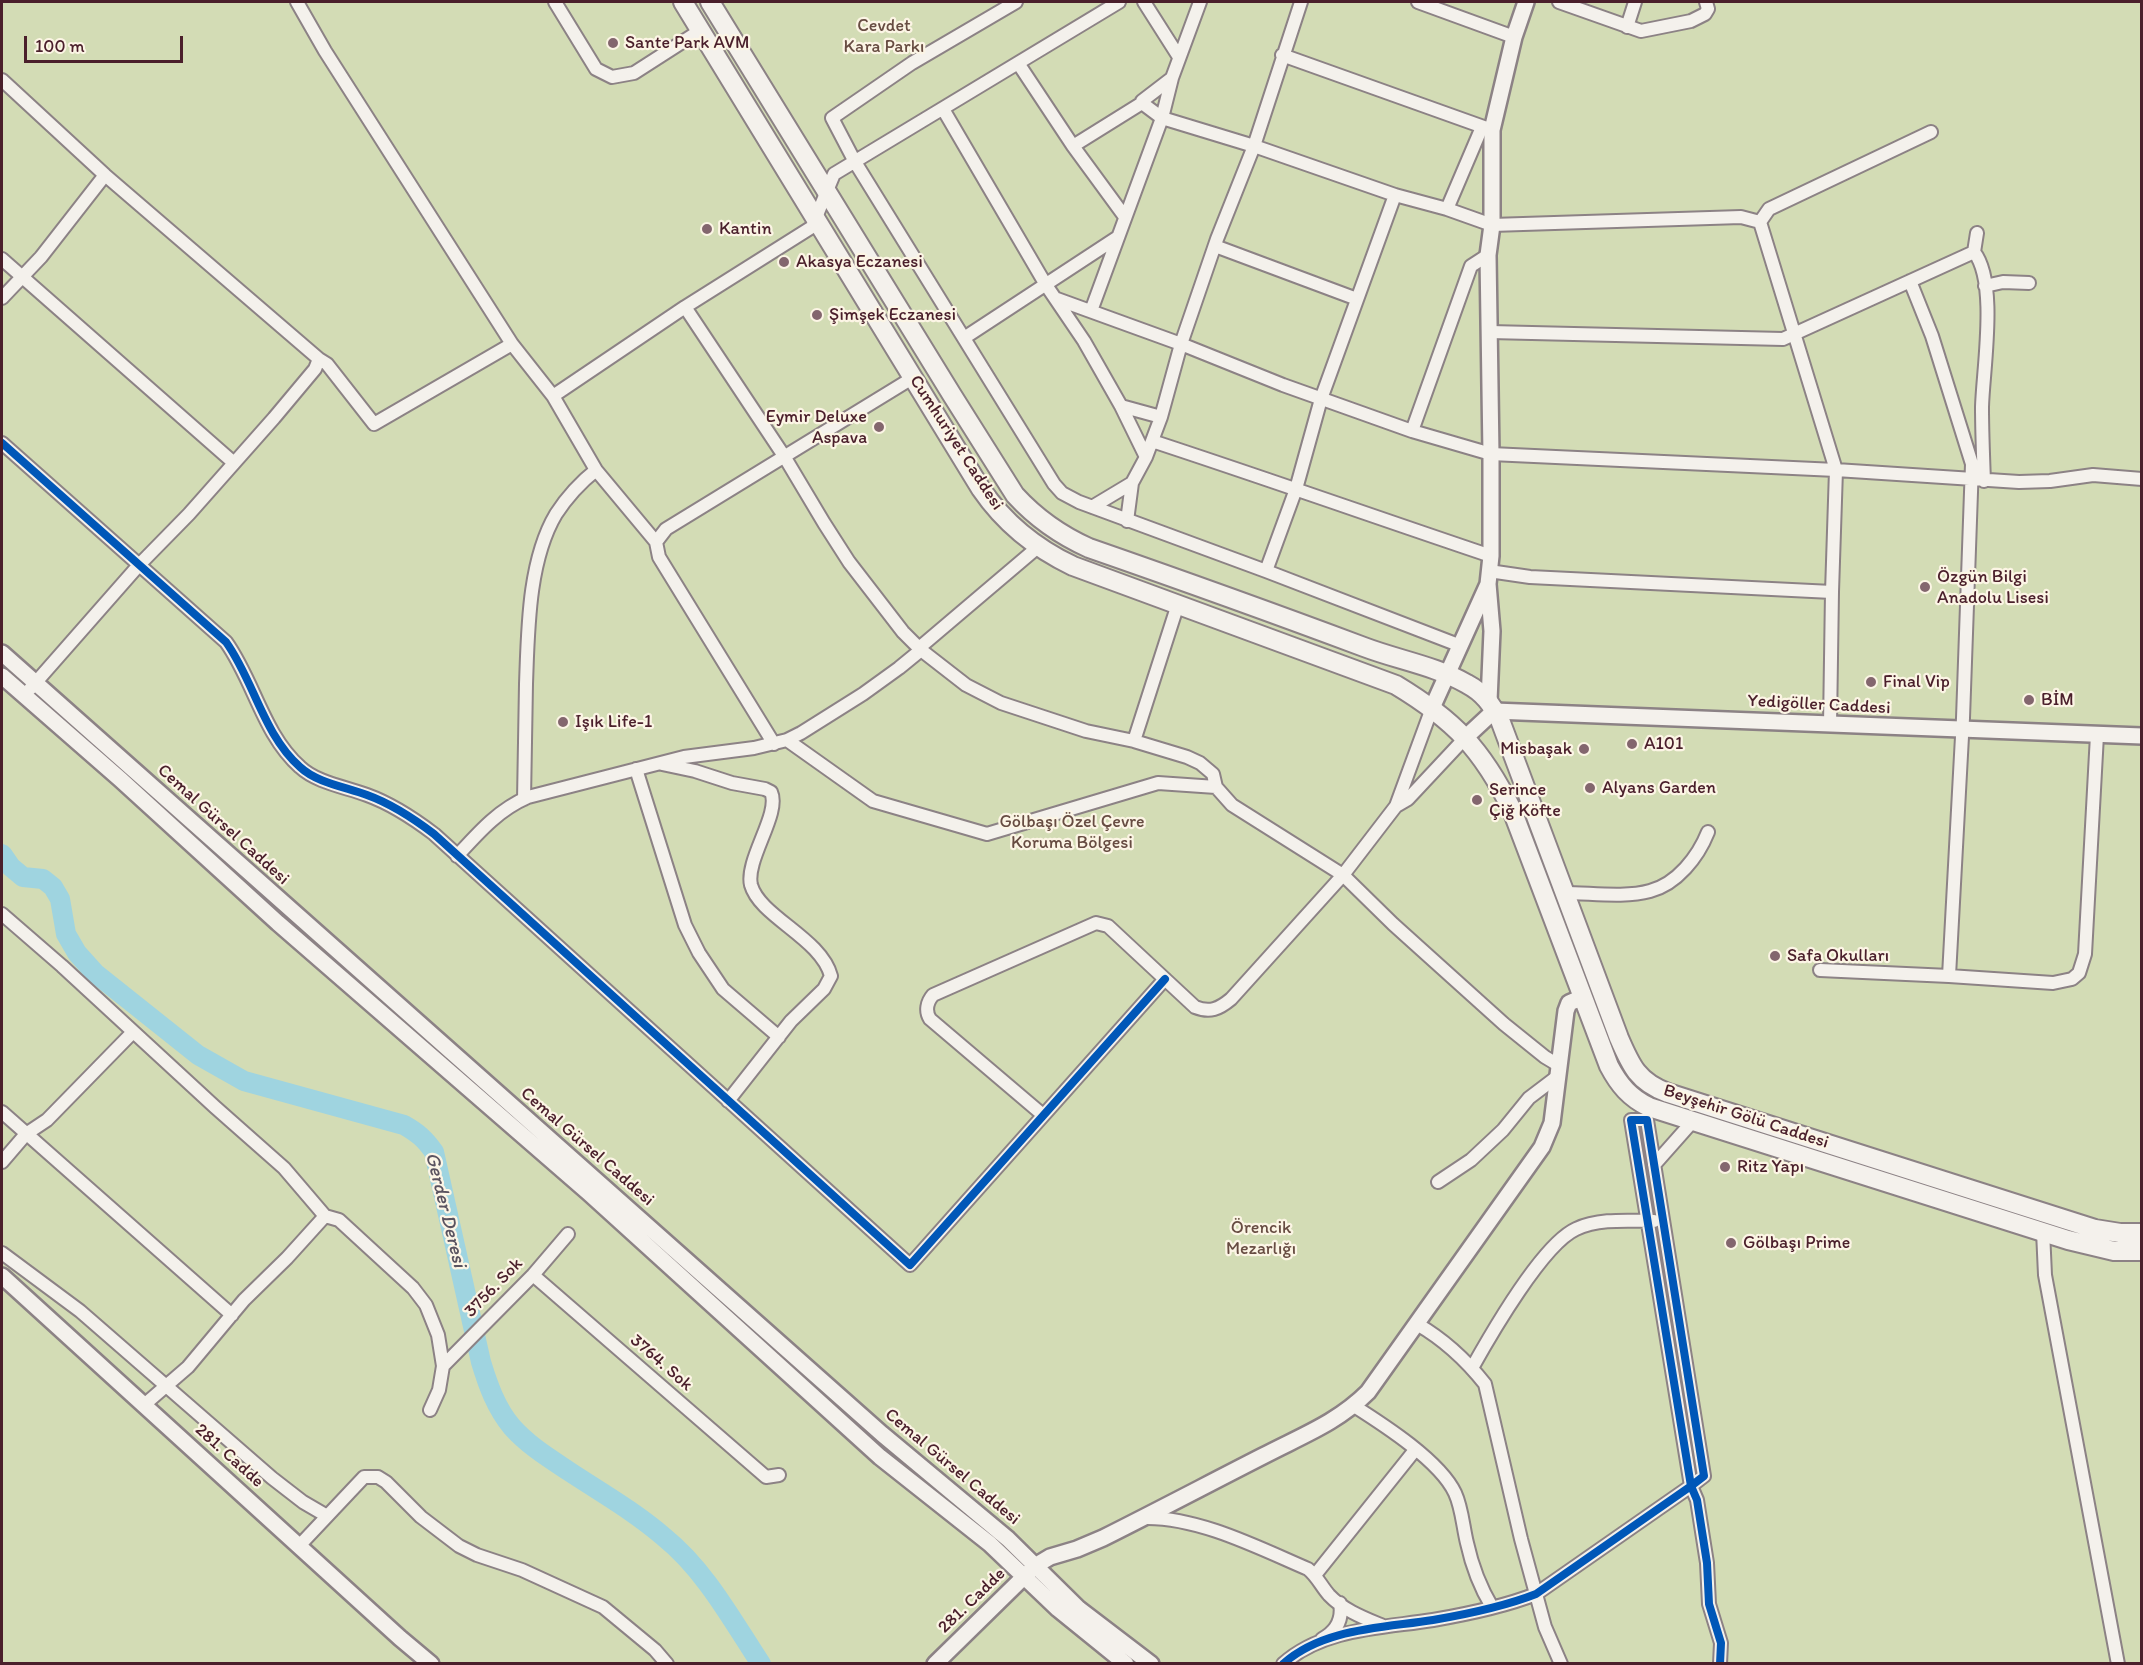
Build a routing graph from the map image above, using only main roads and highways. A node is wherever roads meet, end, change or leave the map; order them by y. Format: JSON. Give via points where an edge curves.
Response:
{"nodes":[{"id":1,"x":683,"y":2,"type":"edge"},
{"id":2,"x":710,"y":2,"type":"edge"},
{"id":3,"x":1492,"y":706,"type":"joint"},
{"id":4,"x":1593,"y":968,"type":"junction"},
{"id":5,"x":1575,"y":975,"type":"junction"},
{"id":6,"x":1609,"y":1011,"type":"junction"},
{"id":7,"x":1592,"y":1019,"type":"junction"},
{"id":8,"x":1646,"y":1082,"type":"junction"},
{"id":9,"x":1635,"y":1099,"type":"junction"},
{"id":10,"x":2048,"y":1213,"type":"junction"},
{"id":11,"x":2043,"y":1231,"type":"junction"},
{"id":12,"x":2142,"y":1233,"type":"edge"},
{"id":13,"x":2093,"y":1238,"type":"junction"},
{"id":14,"x":2142,"y":1251,"type":"edge"}],
"edges":[{"from":1,"to":5,"type":"main road","name":"Cumhuriyet Caddesi","via":[[992,505],[1038,548],[1073,566],[1396,685],[1432,708],[1479,753],[1512,810]]},
{"from":2,"to":3,"type":"main road","name":"Cumhuriyet Caddesi","via":[[1015,495],[1044,522],[1089,548],[1448,675],[1475,688]]},
{"from":3,"to":4,"type":"main road","name":"Beyşehir Gölü Caddesi"},
{"from":4,"to":5,"type":"main road"},
{"from":4,"to":6,"type":"main road","name":"Beyşehir Gölü Caddesi"},
{"from":5,"to":7,"type":"main road","name":"Cumhuriyet Caddesi"},
{"from":6,"to":7,"type":"main road"},
{"from":6,"to":8,"type":"main road","name":"Beyşehir Gölü Caddesi","via":[[1629,1062]]},
{"from":7,"to":9,"type":"main road","name":"Cumhuriyet Caddesi","via":[[1616,1080]]},
{"from":8,"to":9,"type":"main road"},
{"from":8,"to":10,"type":"main road","name":"Beyşehir Gölü Caddesi","via":[[1676,1096]]},
{"from":9,"to":11,"type":"main road","via":[[1649,1107]]},
{"from":10,"to":11,"type":"main road"},
{"from":10,"to":13,"type":"main road","name":"Beyşehir Gölü Caddesi"},
{"from":11,"to":13,"type":"main road"},
{"from":12,"to":13,"type":"main road","name":"Beyşehir Gölü Caddesi"},
{"from":13,"to":14,"type":"main road","via":[[2114,1251]]}]}
